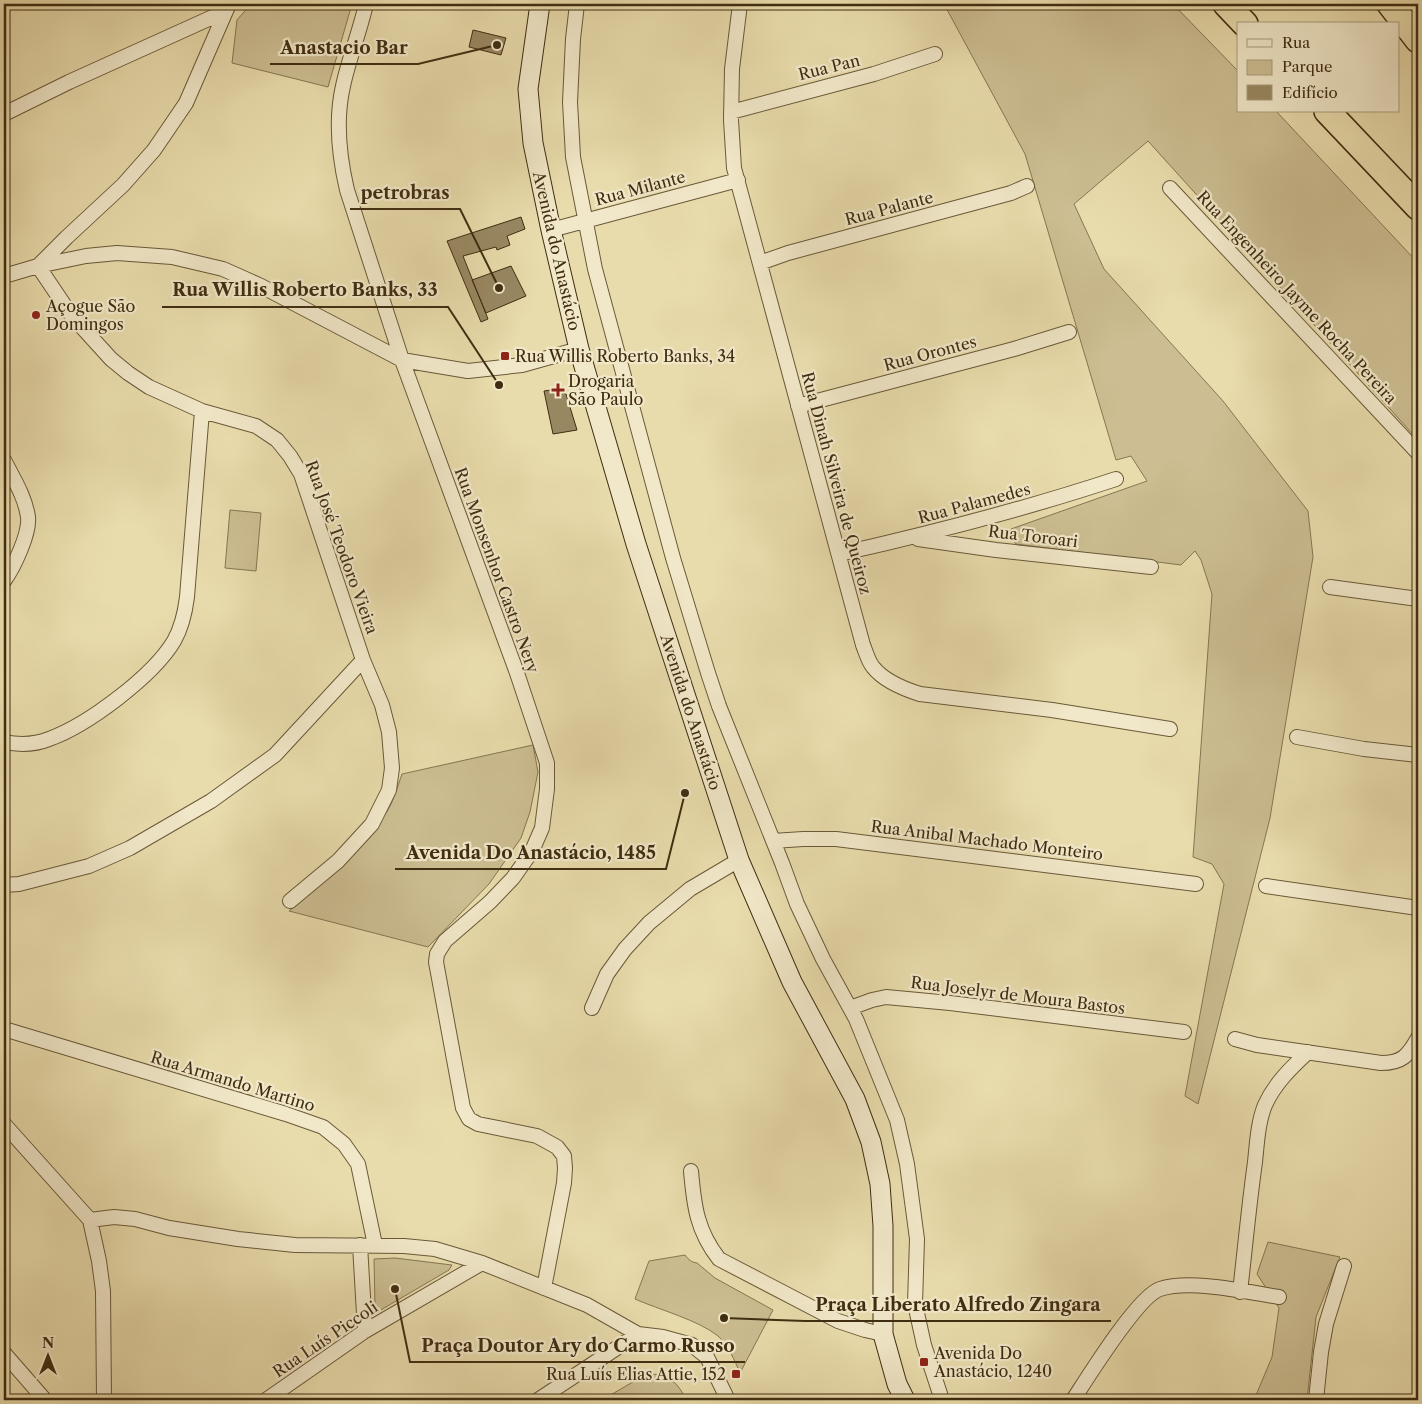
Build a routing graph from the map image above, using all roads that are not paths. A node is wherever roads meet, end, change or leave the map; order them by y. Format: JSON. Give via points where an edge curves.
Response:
{"nodes":[{"id":1,"x":366,"y":4,"type":"edge"},
{"id":2,"x":540,"y":4,"type":"edge"},
{"id":3,"x":578,"y":4,"type":"edge"},
{"id":4,"x":740,"y":4,"type":"edge"},
{"id":5,"x":1226,"y":4,"type":"edge"},
{"id":6,"x":1390,"y":4,"type":"edge"},
{"id":7,"x":227,"y":7,"type":"edge"},
{"id":8,"x":1243,"y":22,"type":"edge"},
{"id":9,"x":1418,"y":40,"type":"edge"},
{"id":10,"x":935,"y":54,"type":"dead end"},
{"id":11,"x":731,"y":112,"type":"junction"},
{"id":12,"x":1328,"y":112,"type":"edge"},
{"id":13,"x":4,"y":114,"type":"edge"},
{"id":14,"x":738,"y":180,"type":"junction"},
{"id":15,"x":1027,"y":186,"type":"dead end"},
{"id":16,"x":1170,"y":188,"type":"dead end"},
{"id":17,"x":1418,"y":208,"type":"edge"},
{"id":18,"x":586,"y":221,"type":"junction"},
{"id":19,"x":550,"y":230,"type":"junction"},
{"id":20,"x":760,"y":263,"type":"junction"},
{"id":21,"x":38,"y":266,"type":"junction"},
{"id":22,"x":4,"y":276,"type":"edge"},
{"id":23,"x":1069,"y":332,"type":"dead end"},
{"id":24,"x":579,"y":349,"type":"junction"},
{"id":25,"x":402,"y":360,"type":"junction"},
{"id":26,"x":798,"y":406,"type":"junction"},
{"id":27,"x":202,"y":411,"type":"junction"},
{"id":28,"x":1418,"y":453,"type":"edge"},
{"id":29,"x":5,"y":463,"type":"edge"},
{"id":30,"x":1116,"y":479,"type":"dead end"},
{"id":31,"x":911,"y":538,"type":"junction"},
{"id":32,"x":839,"y":554,"type":"junction"},
{"id":33,"x":1151,"y":567,"type":"dead end"},
{"id":34,"x":4,"y":581,"type":"edge"},
{"id":35,"x":1330,"y":587,"type":"dead end"},
{"id":36,"x":1418,"y":599,"type":"edge"},
{"id":37,"x":363,"y":660,"type":"junction"},
{"id":38,"x":1170,"y":729,"type":"dead end"},
{"id":39,"x":1298,"y":737,"type":"dead end"},
{"id":40,"x":4,"y":742,"type":"edge"},
{"id":41,"x":1418,"y":755,"type":"edge"},
{"id":42,"x":773,"y":841,"type":"junction"},
{"id":43,"x":739,"y":860,"type":"junction"},
{"id":44,"x":1196,"y":884,"type":"dead end"},
{"id":45,"x":4,"y":885,"type":"edge"},
{"id":46,"x":1266,"y":886,"type":"dead end"},
{"id":47,"x":290,"y":902,"type":"dead end"},
{"id":48,"x":1418,"y":908,"type":"edge"},
{"id":49,"x":592,"y":1008,"type":"dead end"},
{"id":50,"x":850,"y":1008,"type":"junction"},
{"id":51,"x":4,"y":1029,"type":"edge"},
{"id":52,"x":1184,"y":1032,"type":"dead end"},
{"id":53,"x":1418,"y":1038,"type":"edge"},
{"id":54,"x":1235,"y":1039,"type":"dead end"},
{"id":55,"x":1308,"y":1052,"type":"junction"},
{"id":56,"x":4,"y":1124,"type":"edge"},
{"id":57,"x":690,"y":1171,"type":"dead end"},
{"id":58,"x":90,"y":1220,"type":"junction"},
{"id":59,"x":360,"y":1244,"type":"junction"},
{"id":60,"x":375,"y":1245,"type":"junction"},
{"id":61,"x":482,"y":1263,"type":"junction"},
{"id":62,"x":1344,"y":1266,"type":"dead end"},
{"id":63,"x":544,"y":1288,"type":"junction"},
{"id":64,"x":1240,"y":1292,"type":"junction"},
{"id":65,"x":1279,"y":1297,"type":"dead end"},
{"id":66,"x":365,"y":1332,"type":"junction"},
{"id":67,"x":638,"y":1334,"type":"junction"},
{"id":68,"x":882,"y":1334,"type":"junction"},
{"id":69,"x":4,"y":1353,"type":"edge"},
{"id":70,"x":45,"y":1400,"type":"edge"},
{"id":71,"x":104,"y":1400,"type":"edge"},
{"id":72,"x":266,"y":1400,"type":"edge"},
{"id":73,"x":538,"y":1400,"type":"edge"},
{"id":74,"x":728,"y":1400,"type":"edge"},
{"id":75,"x":905,"y":1400,"type":"edge"},
{"id":76,"x":942,"y":1400,"type":"edge"},
{"id":77,"x":1073,"y":1400,"type":"edge"},
{"id":78,"x":1316,"y":1400,"type":"edge"}],
"edges":[{"from":1,"to":25,"type":"street","name":"Rua Monsenhor Castro Nery","via":[[342,87],[338,134],[340,162],[346,190]]},
{"from":2,"to":19,"type":"main road","name":"Avenida do Anastácio","via":[[528,90],[533,143]]},
{"from":3,"to":18,"type":"street","name":"Avenida do Anastácio","via":[[570,102],[573,157]]},
{"from":4,"to":11,"type":"street","name":"Rua Dinah Silveira de Queiroz","via":[[732,69]]},
{"from":5,"to":8,"type":"highway"},
{"from":6,"to":9,"type":"highway"},
{"from":7,"to":13,"type":"street"},
{"from":7,"to":21,"type":"street","via":[[186,103],[154,150],[122,186]]},
{"from":10,"to":11,"type":"street","name":"Rua Pan","via":[[874,74]]},
{"from":11,"to":14,"type":"street","name":"Rua Dinah Silveira de Queiroz","via":[[734,168]]},
{"from":12,"to":17,"type":"highway"},
{"from":14,"to":18,"type":"street","name":"Rua Milante"},
{"from":14,"to":20,"type":"street","name":"Rua Dinah Silveira de Queiroz"},
{"from":15,"to":20,"type":"street","name":"Rua Palante"},
{"from":16,"to":28,"type":"street","name":"Rua Engenheiro Jayme Rocha Pereira"},
{"from":18,"to":19,"type":"street","name":"Rua Milante"},
{"from":18,"to":42,"type":"street","name":"Avenida do Anastácio","via":[[595,269],[702,656]]},
{"from":19,"to":24,"type":"main road","name":"Avenida do Anastácio"},
{"from":20,"to":26,"type":"street","name":"Rua Dinah Silveira de Queiroz"},
{"from":21,"to":22,"type":"street"},
{"from":21,"to":25,"type":"street","via":[[116,253],[172,257],[223,269]]},
{"from":21,"to":27,"type":"street","name":"Rua José Teodoro Vieira","via":[[71,315],[111,359],[149,387]]},
{"from":23,"to":26,"type":"street","name":"Rua Orontes"},
{"from":24,"to":25,"type":"street","via":[[522,365],[468,371]]},
{"from":24,"to":43,"type":"main road","name":"Avenida do Anastácio","via":[[636,544]]},
{"from":25,"to":63,"type":"street","name":"Rua Monsenhor Castro Nery","via":[[547,763],[542,828],[532,851],[513,878],[445,941],[437,954],[437,970],[463,1108],[469,1119],[478,1124],[537,1136],[557,1147],[564,1156],[564,1183]]},
{"from":26,"to":32,"type":"street","name":"Rua Dinah Silveira de Queiroz"},
{"from":27,"to":37,"type":"street","name":"Rua José Teodoro Vieira","via":[[256,426],[277,440],[290,456],[301,474]]},
{"from":27,"to":40,"type":"street","via":[[188,597],[184,618],[174,641],[141,680],[78,724],[49,739],[19,744]]},
{"from":29,"to":34,"type":"street","via":[[20,490],[28,518],[22,548]]},
{"from":30,"to":31,"type":"street","name":"Rua Palamedes","via":[[1029,507]]},
{"from":31,"to":32,"type":"street","name":"Rua Palamedes"},
{"from":31,"to":33,"type":"street","name":"Rua Toroari"},
{"from":32,"to":38,"type":"street","name":"Rua Dinah Silveira de Queiroz","via":[[863,645],[873,666],[906,690]]},
{"from":35,"to":36,"type":"street"},
{"from":37,"to":45,"type":"street","via":[[275,756],[212,801],[130,848],[89,866],[20,884]]},
{"from":37,"to":47,"type":"street","name":"Rua José Teodoro Vieira","via":[[382,705],[389,732],[392,768],[389,790],[372,824],[358,840]]},
{"from":39,"to":41,"type":"street"},
{"from":42,"to":44,"type":"street","name":"Rua Anibal Machado Monteiro","via":[[836,839]]},
{"from":42,"to":50,"type":"street","name":"Avenida do Anastácio","via":[[800,912]]},
{"from":43,"to":49,"type":"street","via":[[690,889],[649,923],[607,974]]},
{"from":43,"to":68,"type":"main road","name":"Avenida do Anastácio","via":[[792,982],[855,1099],[871,1142],[880,1184],[883,1226]]},
{"from":46,"to":48,"type":"street"},
{"from":50,"to":52,"type":"street","name":"Rua Joselyr de Moura Bastos","via":[[886,997]]},
{"from":50,"to":76,"type":"street","name":"Avenida do Anastácio","via":[[897,1120],[907,1164],[917,1238],[915,1304]]},
{"from":51,"to":60,"type":"street","name":"Rua Armando Martino","via":[[324,1127],[344,1144],[358,1164]]},
{"from":53,"to":55,"type":"street","via":[[1403,1059],[1394,1063]]},
{"from":54,"to":55,"type":"street"},
{"from":55,"to":64,"type":"street","via":[[1286,1072],[1264,1107]]},
{"from":56,"to":58,"type":"street"},
{"from":57,"to":68,"type":"street","via":[[700,1229],[718,1259],[838,1321]]},
{"from":58,"to":59,"type":"street","via":[[135,1219],[238,1240]]},
{"from":58,"to":71,"type":"street","via":[[103,1291]]},
{"from":59,"to":60,"type":"street"},
{"from":59,"to":66,"type":"street"},
{"from":60,"to":61,"type":"street","via":[[435,1249]]},
{"from":61,"to":63,"type":"street"},
{"from":61,"to":66,"type":"street","name":"Rua Luís Piccoli"},
{"from":62,"to":78,"type":"street","via":[[1326,1324]]},
{"from":63,"to":67,"type":"street","via":[[587,1305]]},
{"from":64,"to":65,"type":"street"},
{"from":64,"to":77,"type":"street","via":[[1175,1286],[1158,1290],[1143,1302],[1120,1330]]},
{"from":66,"to":72,"type":"street","name":"Rua Luís Piccoli"},
{"from":67,"to":73,"type":"street"},
{"from":67,"to":74,"type":"street","via":[[692,1345],[707,1357]]},
{"from":68,"to":75,"type":"main road","name":"Avenida do Anastácio"},
{"from":69,"to":70,"type":"street"}]}
